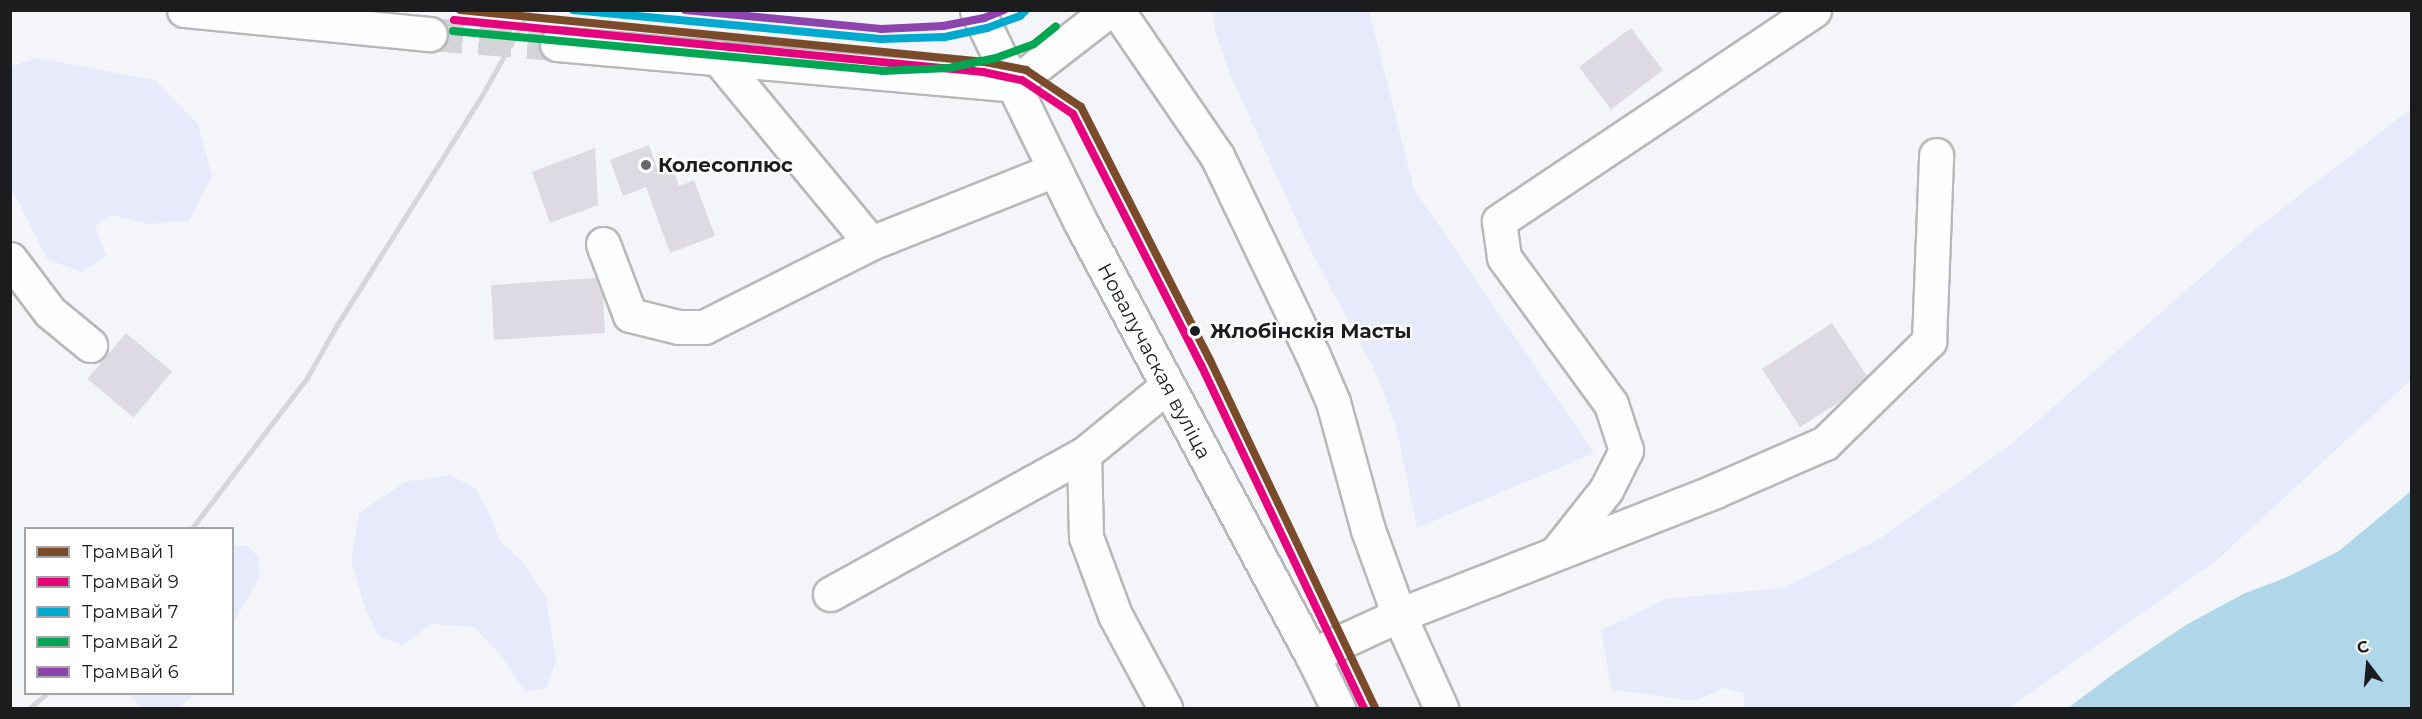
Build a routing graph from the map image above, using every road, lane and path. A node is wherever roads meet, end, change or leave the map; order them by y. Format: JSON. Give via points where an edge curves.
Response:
{"nodes":[{"id":1,"x":184,"y":10,"type":"edge"},
{"id":2,"x":977,"y":10,"type":"edge"},
{"id":3,"x":1109,"y":10,"type":"edge"},
{"id":4,"x":1117,"y":10,"type":"edge"},
{"id":5,"x":1814,"y":10,"type":"edge"},
{"id":6,"x":430,"y":34,"type":"tunnel mouth"},
{"id":7,"x":557,"y":44,"type":"tunnel mouth"},
{"id":8,"x":717,"y":57,"type":"junction"},
{"id":9,"x":1012,"y":85,"type":"junction"},
{"id":10,"x":1936,"y":155,"type":"dead end"},
{"id":11,"x":1054,"y":170,"type":"junction"},
{"id":12,"x":871,"y":243,"type":"junction"},
{"id":13,"x":603,"y":244,"type":"dead end"},
{"id":14,"x":10,"y":259,"type":"edge"},
{"id":15,"x":90,"y":345,"type":"dead end"},
{"id":16,"x":1166,"y":387,"type":"junction"},
{"id":17,"x":1084,"y":454,"type":"junction"},
{"id":18,"x":1555,"y":554,"type":"junction"},
{"id":19,"x":830,"y":594,"type":"dead end"},
{"id":20,"x":1399,"y":615,"type":"junction"},
{"id":21,"x":1312,"y":655,"type":"junction"},
{"id":22,"x":1165,"y":708,"type":"edge"},
{"id":23,"x":1338,"y":708,"type":"edge"},
{"id":24,"x":1441,"y":708,"type":"edge"}],
"edges":[{"from":1,"to":6,"type":"main road"},
{"from":2,"to":9,"type":"main road","name":"Новалучаская вуліца"},
{"from":3,"to":9,"type":"main road"},
{"from":4,"to":20,"type":"main road","via":[[1217,156],[1312,353],[1333,402],[1368,530]]},
{"from":5,"to":18,"type":"main road","via":[[1499,221],[1504,257],[1611,404],[1626,450],[1606,489]]},
{"from":7,"to":8,"type":"main road"},
{"from":8,"to":9,"type":"main road"},
{"from":8,"to":12,"type":"main road"},
{"from":9,"to":11,"type":"main road","name":"Новалучаская вуліца"},
{"from":10,"to":18,"type":"main road","via":[[1929,341],[1825,443]]},
{"from":11,"to":12,"type":"main road"},
{"from":11,"to":16,"type":"main road","name":"Новалучаская вуліца"},
{"from":12,"to":13,"type":"main road","via":[[704,327],[680,327],[630,315]]},
{"from":14,"to":15,"type":"main road","via":[[50,312]]},
{"from":16,"to":17,"type":"main road"},
{"from":16,"to":21,"type":"main road","name":"Новалучаская вуліца"},
{"from":17,"to":19,"type":"main road"},
{"from":17,"to":22,"type":"main road","via":[[1086,537],[1115,615]]},
{"from":18,"to":20,"type":"main road"},
{"from":20,"to":21,"type":"main road"},
{"from":20,"to":24,"type":"main road"},
{"from":21,"to":23,"type":"main road","name":"Новалучаская вуліца"}]}
